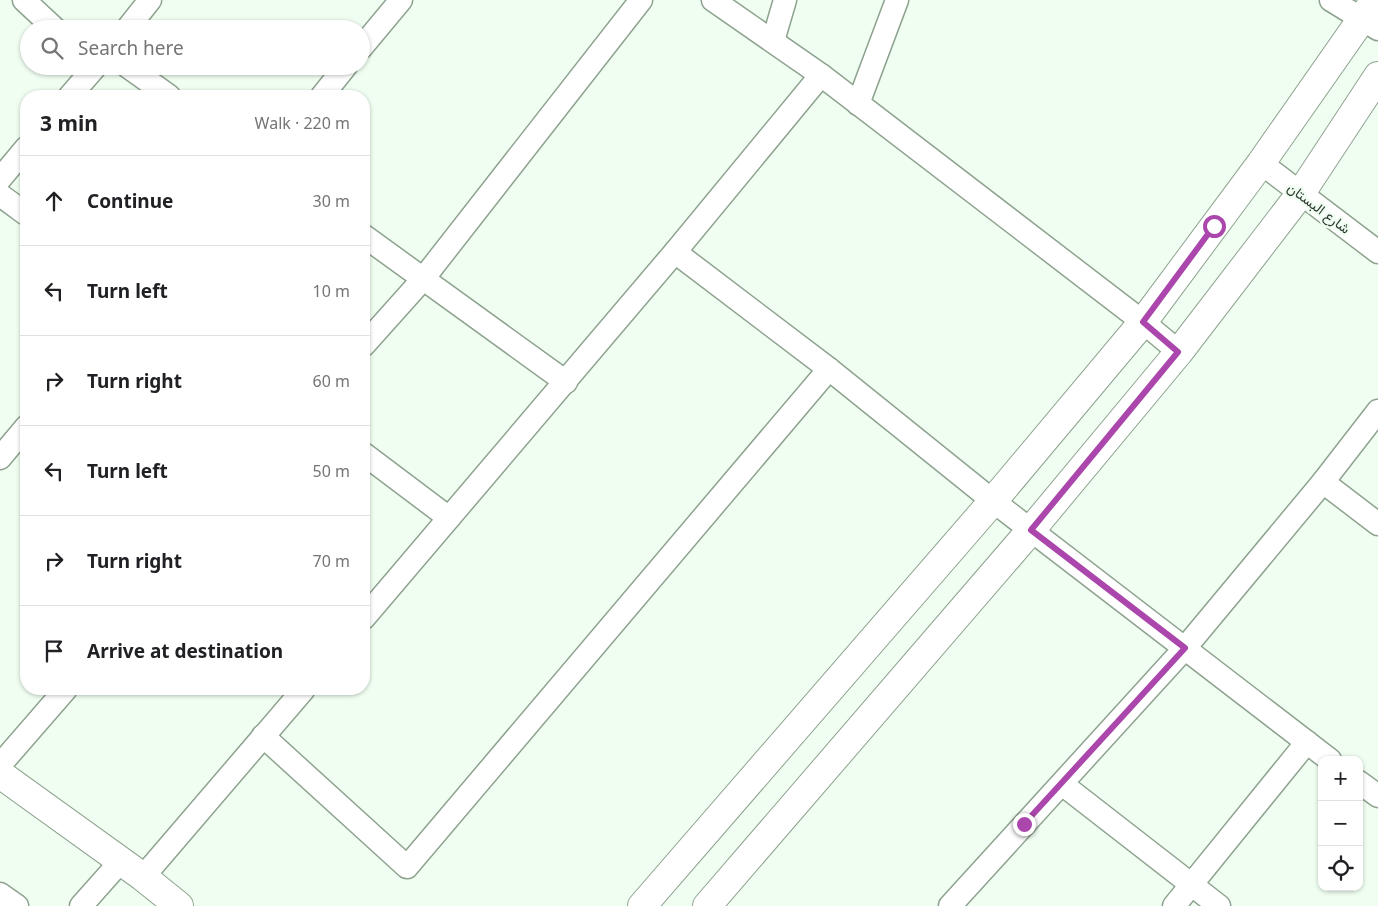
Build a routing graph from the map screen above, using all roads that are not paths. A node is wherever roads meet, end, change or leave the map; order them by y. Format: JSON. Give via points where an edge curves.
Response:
{"nodes":[{"id":1,"x":24,"y":0,"type":"edge"},
{"id":2,"x":150,"y":0,"type":"edge"},
{"id":3,"x":401,"y":0,"type":"edge"},
{"id":4,"x":642,"y":0,"type":"edge"},
{"id":5,"x":713,"y":0,"type":"edge"},
{"id":6,"x":785,"y":0,"type":"edge"},
{"id":7,"x":897,"y":0,"type":"edge"},
{"id":8,"x":1331,"y":0,"type":"edge"},
{"id":9,"x":1372,"y":16,"type":"edge"},
{"id":10,"x":45,"y":20,"type":"edge"},
{"id":11,"x":134,"y":20,"type":"edge"},
{"id":12,"x":370,"y":37,"type":"edge"},
{"id":13,"x":773,"y":41,"type":"junction"},
{"id":14,"x":88,"y":75,"type":"edge"},
{"id":15,"x":140,"y":75,"type":"edge"},
{"id":16,"x":339,"y":75,"type":"edge"},
{"id":17,"x":821,"y":75,"type":"junction"},
{"id":18,"x":1378,"y":76,"type":"edge"},
{"id":19,"x":75,"y":90,"type":"edge"},
{"id":20,"x":161,"y":90,"type":"edge"},
{"id":21,"x":327,"y":90,"type":"edge"},
{"id":22,"x":858,"y":104,"type":"junction"},
{"id":23,"x":20,"y":155,"type":"edge"},
{"id":24,"x":1261,"y":163,"type":"junction"},
{"id":25,"x":0,"y":180,"type":"edge"},
{"id":26,"x":1301,"y":193,"type":"junction"},
{"id":27,"x":0,"y":195,"type":"edge"},
{"id":28,"x":20,"y":210,"type":"edge"},
{"id":29,"x":370,"y":240,"type":"edge"},
{"id":30,"x":675,"y":252,"type":"junction"},
{"id":31,"x":1378,"y":252,"type":"edge"},
{"id":32,"x":423,"y":279,"type":"junction"},
{"id":33,"x":1143,"y":322,"type":"junction"},
{"id":34,"x":370,"y":338,"type":"edge"},
{"id":35,"x":1178,"y":352,"type":"junction"},
{"id":36,"x":829,"y":369,"type":"junction"},
{"id":37,"x":566,"y":382,"type":"junction"},
{"id":38,"x":1378,"y":411,"type":"edge"},
{"id":39,"x":20,"y":434,"type":"edge"},
{"id":40,"x":0,"y":458,"type":"edge"},
{"id":41,"x":370,"y":459,"type":"edge"},
{"id":42,"x":1323,"y":482,"type":"junction"},
{"id":43,"x":993,"y":500,"type":"junction"},
{"id":44,"x":449,"y":518,"type":"junction"},
{"id":45,"x":1378,"y":524,"type":"edge"},
{"id":46,"x":1031,"y":530,"type":"junction"},
{"id":47,"x":370,"y":611,"type":"edge"},
{"id":48,"x":1185,"y":648,"type":"junction"},
{"id":49,"x":61,"y":695,"type":"edge"},
{"id":50,"x":299,"y":695,"type":"edge"},
{"id":51,"x":263,"y":736,"type":"junction"},
{"id":52,"x":1307,"y":742,"type":"junction"},
{"id":53,"x":1325,"y":756,"type":"edge"},
{"id":54,"x":0,"y":765,"type":"edge"},
{"id":55,"x":0,"y":774,"type":"edge"},
{"id":56,"x":1062,"y":784,"type":"junction"},
{"id":57,"x":1363,"y":785,"type":"edge"},
{"id":58,"x":1378,"y":796,"type":"edge"},
{"id":59,"x":121,"y":862,"type":"junction"},
{"id":60,"x":143,"y":877,"type":"junction"},
{"id":61,"x":1192,"y":885,"type":"junction"},
{"id":62,"x":0,"y":894,"type":"edge"},
{"id":63,"x":710,"y":905,"type":"edge"},
{"id":64,"x":17,"y":906,"type":"edge"},
{"id":65,"x":82,"y":906,"type":"edge"},
{"id":66,"x":179,"y":906,"type":"edge"},
{"id":67,"x":642,"y":906,"type":"edge"},
{"id":68,"x":950,"y":906,"type":"edge"},
{"id":69,"x":1174,"y":906,"type":"edge"},
{"id":70,"x":1219,"y":906,"type":"edge"}],
"edges":[{"from":1,"to":10,"type":"street"},
{"from":2,"to":11,"type":"street"},
{"from":3,"to":12,"type":"street"},
{"from":4,"to":32,"type":"street"},
{"from":5,"to":13,"type":"street"},
{"from":6,"to":13,"type":"street"},
{"from":7,"to":22,"type":"street"},
{"from":8,"to":9,"type":"street"},
{"from":9,"to":24,"type":"street"},
{"from":13,"to":17,"type":"street"},
{"from":14,"to":19,"type":"street"},
{"from":15,"to":20,"type":"street"},
{"from":16,"to":21,"type":"street"},
{"from":17,"to":22,"type":"street"},
{"from":17,"to":30,"type":"street"},
{"from":18,"to":26,"type":"street"},
{"from":22,"to":33,"type":"street"},
{"from":23,"to":25,"type":"street"},
{"from":24,"to":26,"type":"street","name":"شارع البستان"},
{"from":24,"to":33,"type":"street"},
{"from":26,"to":31,"type":"street","name":"شارع البستان"},
{"from":26,"to":35,"type":"street"},
{"from":27,"to":28,"type":"street"},
{"from":29,"to":32,"type":"street"},
{"from":30,"to":36,"type":"street"},
{"from":30,"to":37,"type":"street"},
{"from":32,"to":34,"type":"street"},
{"from":32,"to":37,"type":"street"},
{"from":33,"to":35,"type":"street"},
{"from":33,"to":43,"type":"street"},
{"from":35,"to":46,"type":"street"},
{"from":36,"to":43,"type":"street"},
{"from":36,"to":51,"type":"street","via":[[407,867]]},
{"from":37,"to":44,"type":"street"},
{"from":38,"to":42,"type":"street"},
{"from":39,"to":40,"type":"street"},
{"from":41,"to":44,"type":"street"},
{"from":42,"to":45,"type":"street"},
{"from":42,"to":48,"type":"street"},
{"from":43,"to":46,"type":"street"},
{"from":43,"to":67,"type":"street"},
{"from":44,"to":47,"type":"street"},
{"from":46,"to":48,"type":"street"},
{"from":46,"to":63,"type":"street"},
{"from":48,"to":52,"type":"street"},
{"from":48,"to":56,"type":"street"},
{"from":49,"to":54,"type":"street"},
{"from":50,"to":51,"type":"street"},
{"from":51,"to":60,"type":"street"},
{"from":52,"to":53,"type":"street"},
{"from":52,"to":61,"type":"street"},
{"from":55,"to":59,"type":"street"},
{"from":56,"to":61,"type":"street"},
{"from":56,"to":68,"type":"street"},
{"from":57,"to":58,"type":"street"},
{"from":59,"to":60,"type":"street"},
{"from":59,"to":65,"type":"street"},
{"from":60,"to":66,"type":"street"},
{"from":61,"to":69,"type":"street"},
{"from":61,"to":70,"type":"street"},
{"from":62,"to":64,"type":"street"}]}
